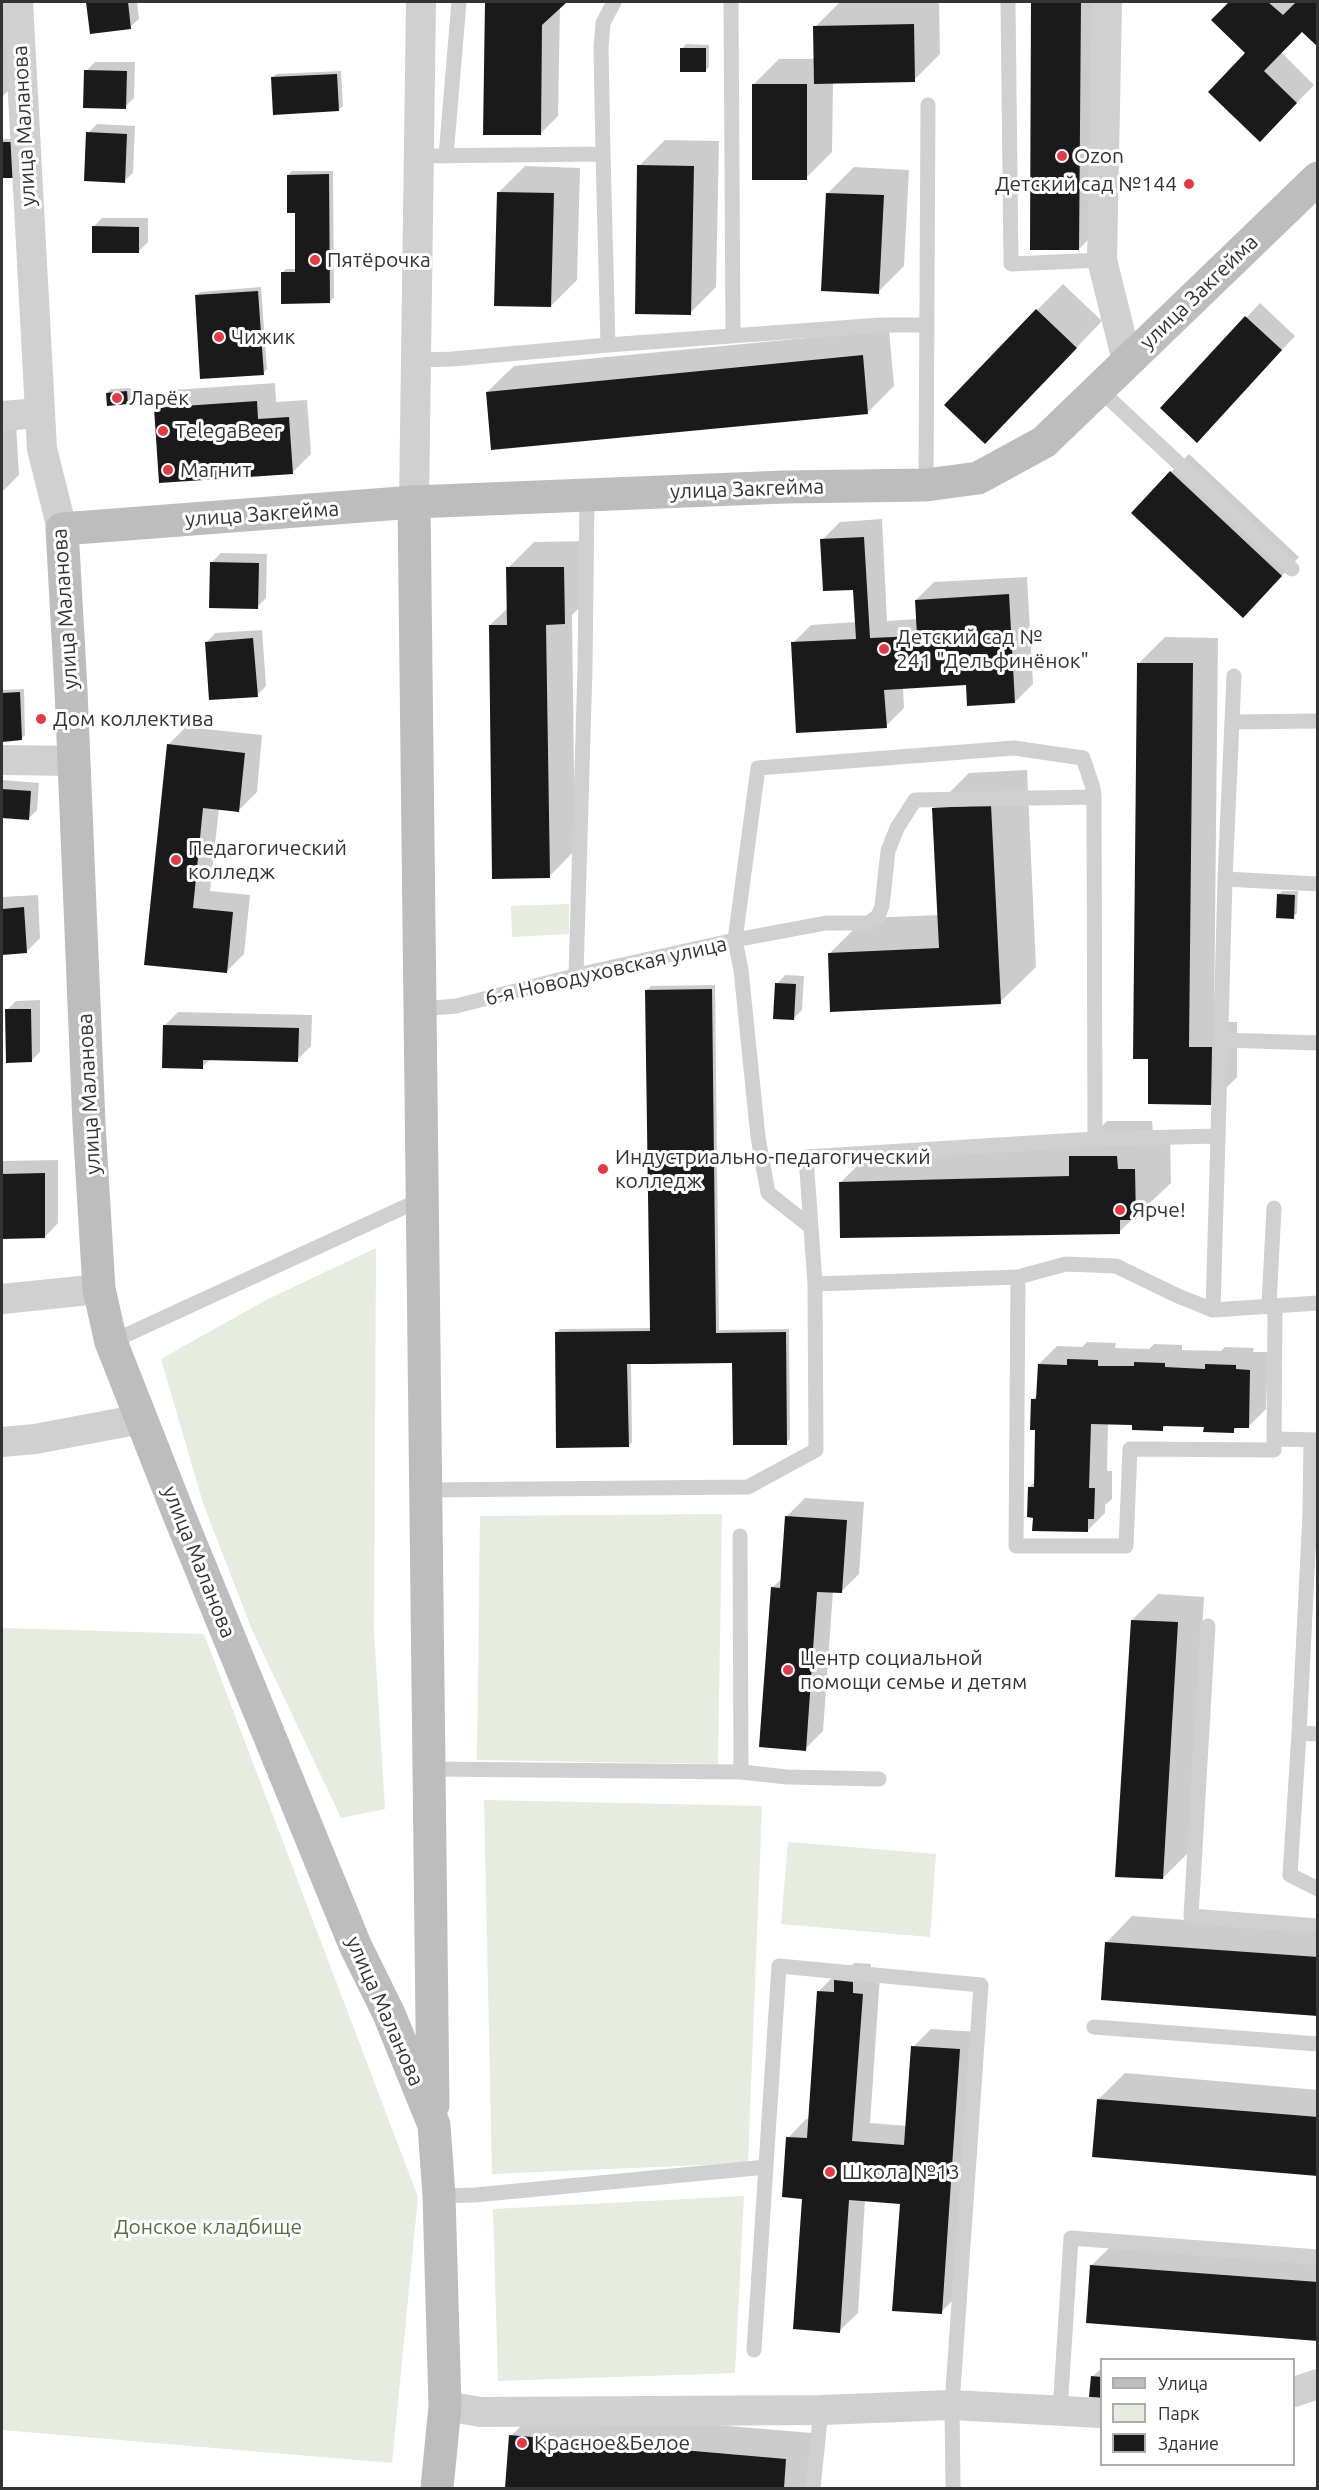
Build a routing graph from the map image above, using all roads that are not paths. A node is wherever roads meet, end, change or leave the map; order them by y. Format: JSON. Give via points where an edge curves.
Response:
{"nodes":[{"id":1,"x":18,"y":2,"type":"edge"},
{"id":2,"x":422,"y":2,"type":"edge"},
{"id":3,"x":459,"y":2,"type":"edge"},
{"id":4,"x":614,"y":2,"type":"edge"},
{"id":5,"x":731,"y":2,"type":"edge"},
{"id":6,"x":1008,"y":2,"type":"edge"},
{"id":7,"x":1107,"y":2,"type":"edge"},
{"id":8,"x":928,"y":105,"type":"dead end"},
{"id":9,"x":603,"y":154,"type":"junction"},
{"id":10,"x":433,"y":156,"type":"junction"},
{"id":11,"x":1317,"y":178,"type":"edge"},
{"id":12,"x":1102,"y":260,"type":"junction"},
{"id":13,"x":927,"y":325,"type":"junction"},
{"id":14,"x":733,"y":336,"type":"junction"},
{"id":15,"x":608,"y":345,"type":"junction"},
{"id":16,"x":416,"y":360,"type":"junction"},
{"id":17,"x":1127,"y":361,"type":"junction"},
{"id":18,"x":1100,"y":390,"type":"junction"},
{"id":19,"x":40,"y":413,"type":"junction"},
{"id":20,"x":2,"y":416,"type":"edge"},
{"id":21,"x":926,"y":484,"type":"junction"},
{"id":22,"x":587,"y":495,"type":"junction"},
{"id":23,"x":414,"y":502,"type":"junction"},
{"id":24,"x":62,"y":529,"type":"junction"},
{"id":25,"x":1292,"y":569,"type":"dead end"},
{"id":26,"x":1234,"y":676,"type":"dead end"},
{"id":27,"x":1317,"y":721,"type":"edge"},
{"id":28,"x":1233,"y":723,"type":"junction"},
{"id":29,"x":2,"y":760,"type":"edge"},
{"id":30,"x":74,"y":761,"type":"junction"},
{"id":31,"x":1094,"y":797,"type":"junction"},
{"id":32,"x":1225,"y":879,"type":"junction"},
{"id":33,"x":1317,"y":884,"type":"edge"},
{"id":34,"x":735,"y":940,"type":"junction"},
{"id":35,"x":576,"y":975,"type":"junction"},
{"id":36,"x":420,"y":1009,"type":"junction"},
{"id":37,"x":1221,"y":1040,"type":"junction"},
{"id":38,"x":1317,"y":1043,"type":"edge"},
{"id":39,"x":1218,"y":1136,"type":"junction"},
{"id":40,"x":1095,"y":1139,"type":"junction"},
{"id":41,"x":422,"y":1199,"type":"junction"},
{"id":42,"x":1274,"y":1208,"type":"dead end"},
{"id":43,"x":811,"y":1227,"type":"junction"},
{"id":44,"x":1018,"y":1277,"type":"junction"},
{"id":45,"x":815,"y":1284,"type":"junction"},
{"id":46,"x":99,"y":1290,"type":"junction"},
{"id":47,"x":2,"y":1299,"type":"edge"},
{"id":48,"x":1317,"y":1303,"type":"edge"},
{"id":49,"x":1272,"y":1305,"type":"junction"},
{"id":50,"x":1213,"y":1310,"type":"junction"},
{"id":51,"x":111,"y":1342,"type":"junction"},
{"id":52,"x":141,"y":1419,"type":"junction"},
{"id":53,"x":1274,"y":1439,"type":"junction"},
{"id":54,"x":1314,"y":1440,"type":"edge"},
{"id":55,"x":2,"y":1442,"type":"edge"},
{"id":56,"x":426,"y":1490,"type":"junction"},
{"id":57,"x":1314,"y":1514,"type":"edge"},
{"id":58,"x":740,"y":1536,"type":"dead end"},
{"id":59,"x":1208,"y":1626,"type":"dead end"},
{"id":60,"x":1299,"y":1733,"type":"junction"},
{"id":61,"x":1317,"y":1734,"type":"edge"},
{"id":62,"x":429,"y":1769,"type":"junction"},
{"id":63,"x":741,"y":1772,"type":"junction"},
{"id":64,"x":879,"y":1779,"type":"dead end"},
{"id":65,"x":1317,"y":1888,"type":"edge"},
{"id":66,"x":1317,"y":1926,"type":"edge"},
{"id":67,"x":1094,"y":2027,"type":"dead end"},
{"id":68,"x":1317,"y":2044,"type":"edge"},
{"id":69,"x":434,"y":2125,"type":"junction"},
{"id":70,"x":766,"y":2168,"type":"junction"},
{"id":71,"x":439,"y":2196,"type":"junction"},
{"id":72,"x":1317,"y":2257,"type":"edge"},
{"id":73,"x":754,"y":2350,"type":"dead end"},
{"id":74,"x":1317,"y":2384,"type":"edge"},
{"id":75,"x":1295,"y":2391,"type":"edge"},
{"id":76,"x":446,"y":2406,"type":"junction"},
{"id":77,"x":952,"y":2406,"type":"junction"},
{"id":78,"x":821,"y":2410,"type":"junction"},
{"id":79,"x":1060,"y":2411,"type":"junction"},
{"id":80,"x":1100,"y":2413,"type":"edge"},
{"id":81,"x":437,"y":2488,"type":"edge"},
{"id":82,"x":813,"y":2488,"type":"edge"},
{"id":83,"x":954,"y":2488,"type":"edge"}],
"edges":[{"from":1,"to":19,"type":"street","name":"улица Маланова"},
{"from":2,"to":10,"type":"street"},
{"from":3,"to":10,"type":"lane"},
{"from":4,"to":9,"type":"lane","via":[[603,23],[601,48]]},
{"from":5,"to":14,"type":"lane"},
{"from":6,"to":12,"type":"lane","via":[[1011,264]]},
{"from":7,"to":12,"type":"street"},
{"from":8,"to":13,"type":"lane"},
{"from":9,"to":10,"type":"lane"},
{"from":9,"to":15,"type":"lane"},
{"from":10,"to":16,"type":"street"},
{"from":11,"to":17,"type":"street","name":"улица Закгейма"},
{"from":12,"to":17,"type":"street"},
{"from":13,"to":14,"type":"lane"},
{"from":13,"to":21,"type":"lane"},
{"from":14,"to":15,"type":"lane"},
{"from":15,"to":16,"type":"lane"},
{"from":16,"to":23,"type":"street"},
{"from":17,"to":18,"type":"street","name":"улица Закгейма"},
{"from":18,"to":21,"type":"street","name":"улица Закгейма","via":[[1044,442],[978,478]]},
{"from":18,"to":25,"type":"lane"},
{"from":19,"to":20,"type":"street"},
{"from":19,"to":24,"type":"street","name":"улица Маланова","via":[[42,449]]},
{"from":21,"to":22,"type":"street","name":"улица Закгейма"},
{"from":22,"to":23,"type":"street","name":"улица Закгейма"},
{"from":22,"to":35,"type":"lane"},
{"from":23,"to":24,"type":"street","name":"улица Закгейма"},
{"from":23,"to":36,"type":"street","name":"улица Маланова"},
{"from":24,"to":30,"type":"street","name":"улица Маланова"},
{"from":26,"to":28,"type":"lane"},
{"from":27,"to":28,"type":"lane"},
{"from":28,"to":32,"type":"lane"},
{"from":29,"to":30,"type":"street"},
{"from":30,"to":46,"type":"street","name":"улица Маланова"},
{"from":31,"to":34,"type":"lane","via":[[915,800],[888,851],[878,916],[869,923],[826,923]]},
{"from":31,"to":34,"type":"lane","via":[[1083,758],[1014,748],[758,768]]},
{"from":31,"to":40,"type":"lane"},
{"from":32,"to":33,"type":"lane"},
{"from":32,"to":37,"type":"lane"},
{"from":34,"to":35,"type":"lane","name":"6-я Новодуховская улица"},
{"from":34,"to":43,"type":"lane","name":"6-я Новодуховская улица","via":[[768,1193]]},
{"from":35,"to":36,"type":"lane","name":"6-я Новодуховская улица","via":[[456,1006]]},
{"from":36,"to":41,"type":"street","name":"улица Маланова"},
{"from":37,"to":38,"type":"lane"},
{"from":37,"to":39,"type":"lane"},
{"from":39,"to":40,"type":"lane"},
{"from":39,"to":50,"type":"lane"},
{"from":40,"to":43,"type":"lane","via":[[806,1157]]},
{"from":41,"to":51,"type":"lane"},
{"from":41,"to":56,"type":"street","name":"улица Маланова"},
{"from":42,"to":49,"type":"lane"},
{"from":43,"to":45,"type":"lane"},
{"from":44,"to":45,"type":"lane"},
{"from":44,"to":50,"type":"lane","via":[[1066,1264],[1116,1266]]},
{"from":44,"to":53,"type":"lane","via":[[1016,1546],[1126,1546],[1131,1449],[1274,1450]]},
{"from":45,"to":56,"type":"lane","via":[[816,1450],[748,1487]]},
{"from":46,"to":47,"type":"street"},
{"from":46,"to":51,"type":"street","name":"улица Маланова"},
{"from":48,"to":49,"type":"lane"},
{"from":49,"to":50,"type":"lane"},
{"from":49,"to":53,"type":"lane"},
{"from":51,"to":52,"type":"street","name":"улица Маланова"},
{"from":52,"to":55,"type":"street"},
{"from":52,"to":69,"type":"street","name":"улица Маланова","via":[[342,1913]]},
{"from":53,"to":54,"type":"lane"},
{"from":54,"to":57,"type":"lane"},
{"from":56,"to":62,"type":"street","name":"улица Маланова"},
{"from":57,"to":60,"type":"lane"},
{"from":58,"to":63,"type":"lane"},
{"from":59,"to":66,"type":"lane","via":[[1191,1916]]},
{"from":60,"to":61,"type":"lane"},
{"from":60,"to":65,"type":"lane","via":[[1290,1875]]},
{"from":62,"to":63,"type":"lane"},
{"from":62,"to":69,"type":"street","name":"улица Маланова"},
{"from":63,"to":64,"type":"lane"},
{"from":67,"to":68,"type":"lane"},
{"from":69,"to":71,"type":"street","name":"улица Маланова"},
{"from":70,"to":71,"type":"lane"},
{"from":70,"to":73,"type":"lane"},
{"from":70,"to":77,"type":"lane","via":[[779,1966],[981,1985]]},
{"from":71,"to":76,"type":"street","name":"улица Маланова"},
{"from":72,"to":79,"type":"lane","via":[[1071,2238]]},
{"from":74,"to":75,"type":"street"},
{"from":76,"to":78,"type":"street","via":[[481,2412]]},
{"from":76,"to":81,"type":"street","name":"улица Маланова"},
{"from":77,"to":78,"type":"street"},
{"from":77,"to":79,"type":"street"},
{"from":77,"to":83,"type":"lane"},
{"from":78,"to":82,"type":"lane"},
{"from":79,"to":80,"type":"street"}]}
